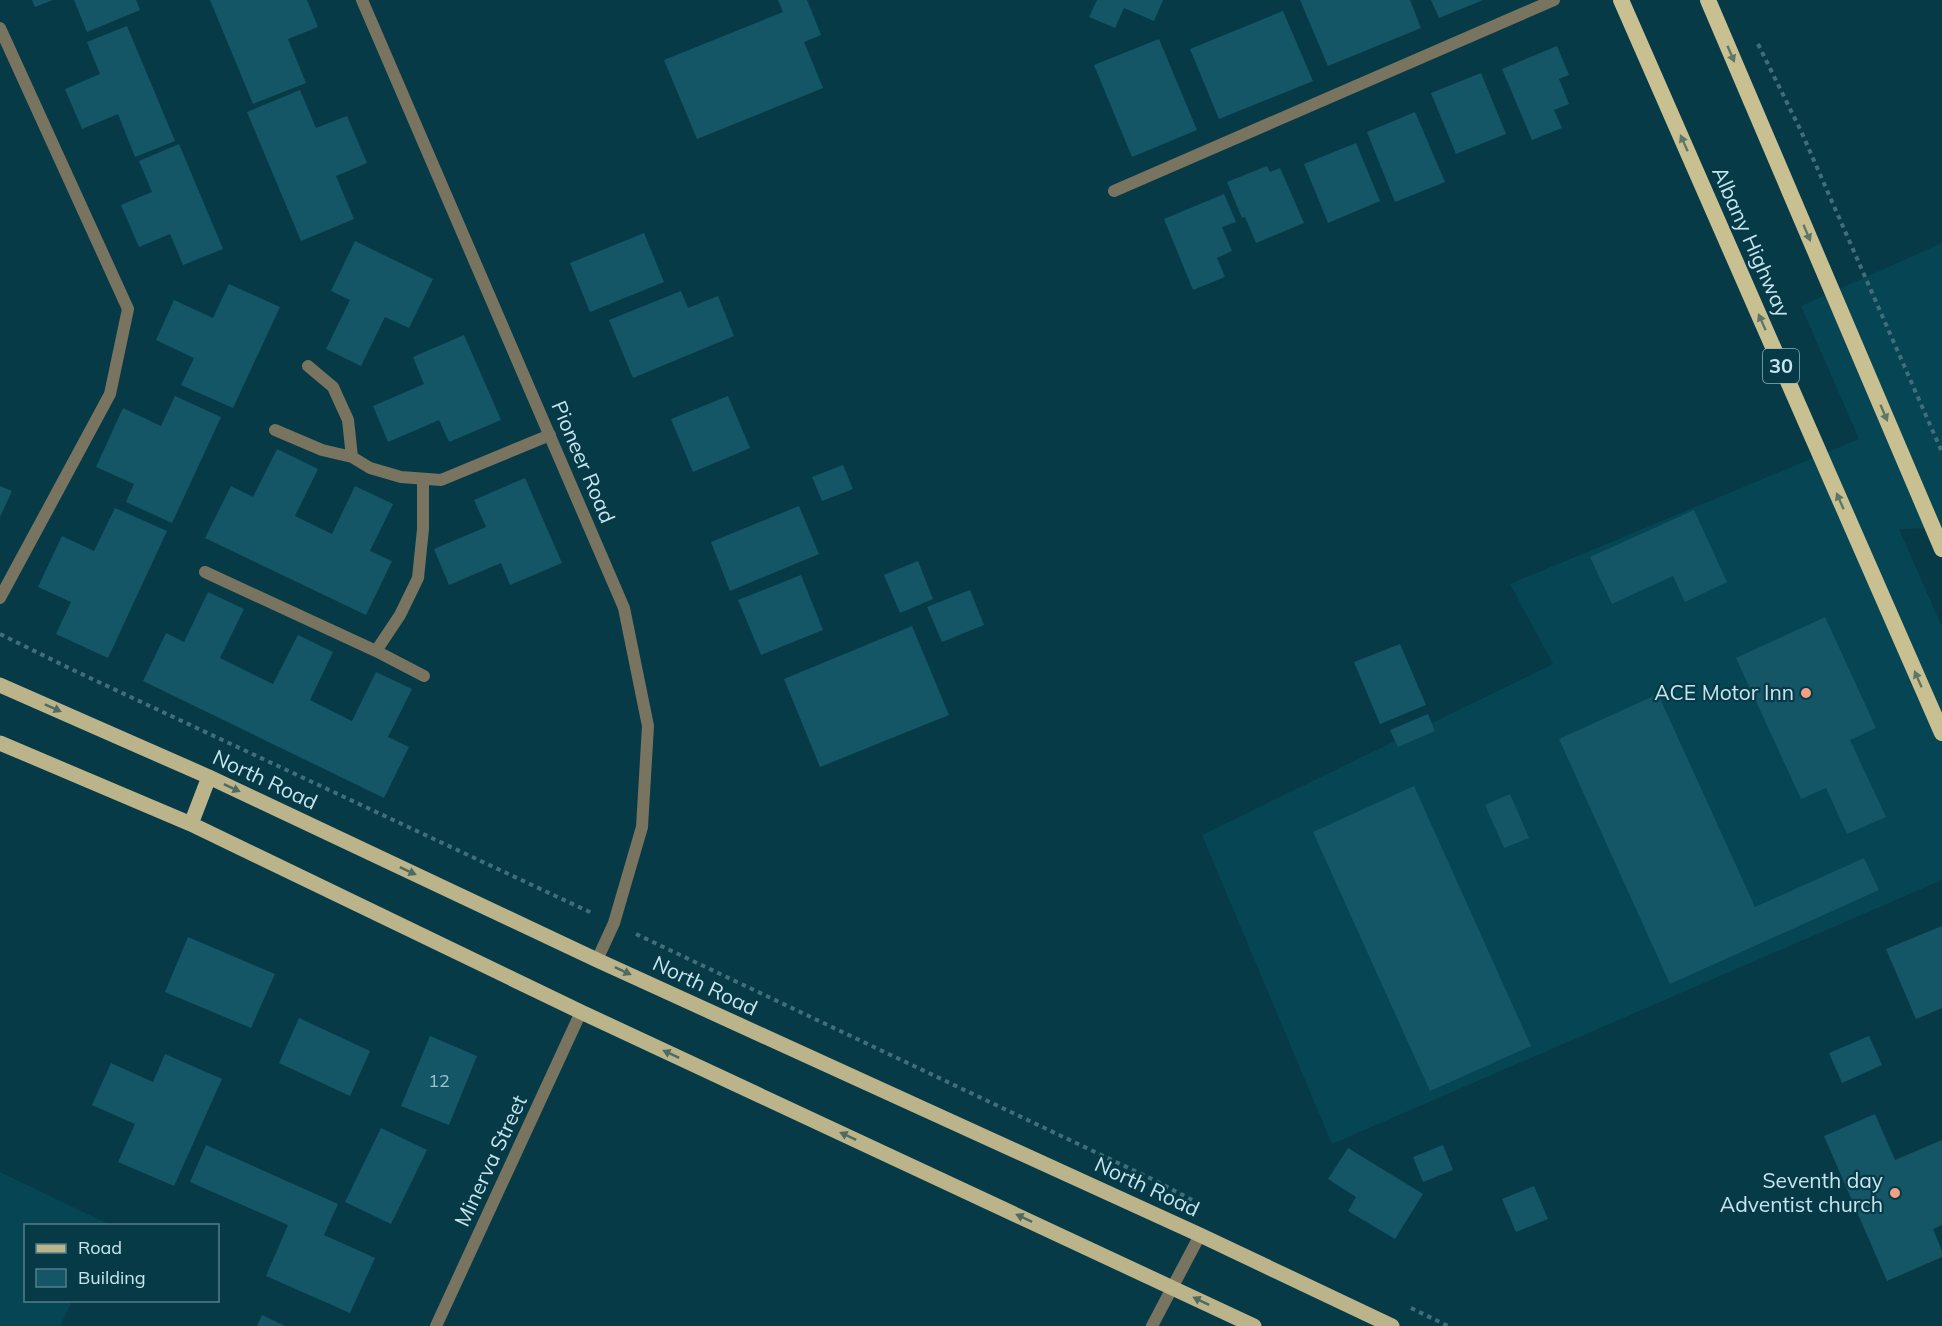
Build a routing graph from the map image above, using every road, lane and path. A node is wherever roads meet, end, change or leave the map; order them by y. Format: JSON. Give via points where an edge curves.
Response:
{"nodes":[{"id":1,"x":362,"y":0,"type":"edge"},
{"id":2,"x":1554,"y":0,"type":"edge"},
{"id":3,"x":1621,"y":0,"type":"edge"},
{"id":4,"x":1708,"y":0,"type":"edge"},
{"id":5,"x":0,"y":28,"type":"edge"},
{"id":6,"x":1756,"y":40,"type":"dead end"},
{"id":7,"x":1114,"y":191,"type":"dead end"},
{"id":8,"x":308,"y":366,"type":"dead end"},
{"id":9,"x":275,"y":430,"type":"dead end"},
{"id":10,"x":550,"y":435,"type":"junction"},
{"id":11,"x":1942,"y":452,"type":"edge"},
{"id":12,"x":352,"y":457,"type":"junction"},
{"id":13,"x":423,"y":479,"type":"junction"},
{"id":14,"x":1942,"y":549,"type":"edge"},
{"id":15,"x":205,"y":572,"type":"dead end"},
{"id":16,"x":0,"y":598,"type":"edge"},
{"id":17,"x":0,"y":634,"type":"edge"},
{"id":18,"x":376,"y":651,"type":"junction"},
{"id":19,"x":424,"y":676,"type":"dead end"},
{"id":20,"x":0,"y":685,"type":"edge"},
{"id":21,"x":1942,"y":733,"type":"edge"},
{"id":22,"x":0,"y":743,"type":"edge"},
{"id":23,"x":209,"y":777,"type":"junction"},
{"id":24,"x":191,"y":824,"type":"junction"},
{"id":25,"x":614,"y":923,"type":"junction"},
{"id":26,"x":597,"y":960,"type":"junction"},
{"id":27,"x":581,"y":1012,"type":"junction"},
{"id":28,"x":1204,"y":1206,"type":"dead end"},
{"id":29,"x":1200,"y":1235,"type":"junction"},
{"id":30,"x":1172,"y":1287,"type":"junction"},
{"id":31,"x":1405,"y":1305,"type":"dead end"},
{"id":32,"x":436,"y":1326,"type":"edge"},
{"id":33,"x":1152,"y":1326,"type":"edge"},
{"id":34,"x":1254,"y":1326,"type":"edge"},
{"id":35,"x":1392,"y":1326,"type":"edge"},
{"id":36,"x":1448,"y":1326,"type":"edge"}],
"edges":[{"from":1,"to":10,"type":"street","name":"Pioneer Road"},
{"from":2,"to":7,"type":"street"},
{"from":21,"to":3,"type":"highway","name":"Albany Highway","number":"30","one_way":true},
{"from":4,"to":14,"type":"highway","one_way":true},
{"from":5,"to":16,"type":"street","via":[[128,309],[110,394]]},
{"from":6,"to":11,"type":"path","via":[[1801,130]]},
{"from":8,"to":12,"type":"street","via":[[333,387],[348,420]]},
{"from":9,"to":12,"type":"street","via":[[322,450]]},
{"from":10,"to":13,"type":"street","via":[[441,480]]},
{"from":10,"to":25,"type":"street","name":"Pioneer Road","via":[[624,608],[648,726],[642,826]]},
{"from":12,"to":13,"type":"street","via":[[370,468]]},
{"from":13,"to":18,"type":"street","via":[[418,578]]},
{"from":15,"to":18,"type":"street"},
{"from":17,"to":25,"type":"path"},
{"from":18,"to":19,"type":"street"},
{"from":20,"to":23,"type":"main road","name":"North Road","one_way":true},
{"from":22,"to":24,"type":"main road"},
{"from":23,"to":24,"type":"main road"},
{"from":23,"to":26,"type":"main road","name":"North Road","one_way":true},
{"from":24,"to":27,"type":"main road"},
{"from":25,"to":26,"type":"street","name":"Pioneer Road"},
{"from":25,"to":28,"type":"path"},
{"from":26,"to":29,"type":"main road","name":"North Road","one_way":true},
{"from":30,"to":27,"type":"main road","one_way":true},
{"from":27,"to":32,"type":"street","name":"Minerva Street"},
{"from":29,"to":30,"type":"street"},
{"from":29,"to":35,"type":"main road","name":"North Road"},
{"from":30,"to":33,"type":"street"},
{"from":34,"to":30,"type":"main road","one_way":true},
{"from":31,"to":36,"type":"path"}]}
